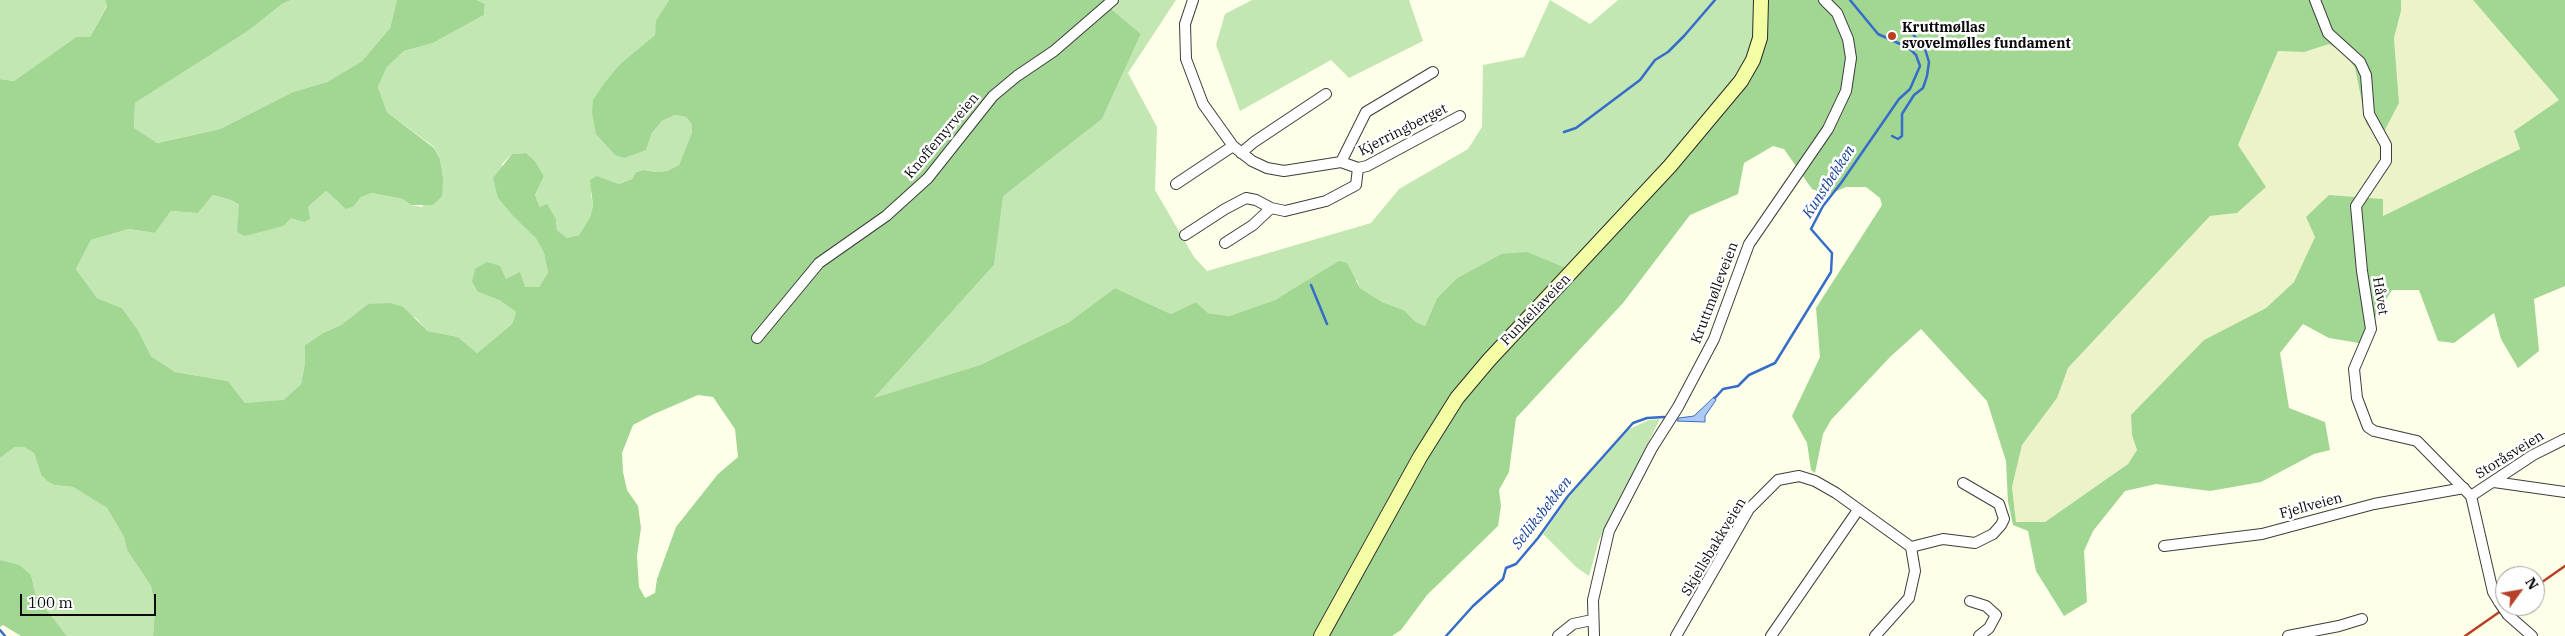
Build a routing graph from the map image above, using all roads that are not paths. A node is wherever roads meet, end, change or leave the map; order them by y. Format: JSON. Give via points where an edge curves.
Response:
{"nodes":[{"id":1,"x":1113,"y":0,"type":"edge"},
{"id":2,"x":1194,"y":0,"type":"edge"},
{"id":3,"x":1761,"y":0,"type":"edge"},
{"id":4,"x":1824,"y":0,"type":"edge"},
{"id":5,"x":2315,"y":0,"type":"edge"},
{"id":6,"x":1433,"y":72,"type":"dead end"},
{"id":7,"x":1326,"y":94,"type":"dead end"},
{"id":8,"x":1460,"y":116,"type":"dead end"},
{"id":9,"x":1237,"y":150,"type":"junction"},
{"id":10,"x":1341,"y":162,"type":"junction"},
{"id":11,"x":1358,"y":168,"type":"junction"},
{"id":12,"x":1176,"y":184,"type":"dead end"},
{"id":13,"x":1271,"y":208,"type":"junction"},
{"id":14,"x":1185,"y":235,"type":"dead end"},
{"id":15,"x":1226,"y":243,"type":"dead end"},
{"id":16,"x":757,"y":338,"type":"dead end"},
{"id":17,"x":2565,"y":438,"type":"edge"},
{"id":18,"x":2494,"y":482,"type":"junction"},
{"id":19,"x":1963,"y":483,"type":"dead end"},
{"id":20,"x":2467,"y":492,"type":"junction"},
{"id":21,"x":2565,"y":492,"type":"edge"},
{"id":22,"x":1858,"y":510,"type":"junction"},
{"id":23,"x":2164,"y":546,"type":"dead end"},
{"id":24,"x":1911,"y":547,"type":"junction"},
{"id":25,"x":1970,"y":601,"type":"dead end"},
{"id":26,"x":2362,"y":619,"type":"dead end"},
{"id":27,"x":1592,"y":620,"type":"junction"},
{"id":28,"x":1321,"y":636,"type":"edge"},
{"id":29,"x":1558,"y":636,"type":"edge"},
{"id":30,"x":1594,"y":636,"type":"edge"},
{"id":31,"x":1676,"y":636,"type":"edge"},
{"id":32,"x":1771,"y":636,"type":"edge"},
{"id":33,"x":1875,"y":636,"type":"edge"},
{"id":34,"x":1979,"y":636,"type":"edge"},
{"id":35,"x":2288,"y":636,"type":"edge"},
{"id":36,"x":2532,"y":636,"type":"edge"}],
"edges":[{"from":1,"to":16,"type":"street","name":"Knoffemyrveien","via":[[1054,51],[993,96],[928,178],[886,216],[819,263]]},
{"from":2,"to":9,"type":"street","name":"Kjerringberget","via":[[1184,24],[1186,59],[1203,104]]},
{"from":3,"to":28,"type":"street","name":"Funkeliaveien","via":[[1760,38],[1741,81],[1670,166],[1457,398],[1420,457]]},
{"from":4,"to":27,"type":"street","name":"Kruttmølleveien","via":[[1842,22],[1850,47],[1849,78],[1840,105],[1820,142],[1749,244],[1714,339],[1609,531],[1595,589]]},
{"from":5,"to":20,"type":"street","name":"Håvet","via":[[2328,33],[2360,62],[2366,75],[2369,114],[2386,145],[2386,161],[2356,206],[2371,329],[2354,369],[2357,398],[2368,427],[2417,441]]},
{"from":6,"to":10,"type":"street","name":"Kjerringberget","via":[[1366,112]]},
{"from":7,"to":9,"type":"street"},
{"from":8,"to":11,"type":"street","name":"Kjerringberget"},
{"from":9,"to":10,"type":"street","name":"Kjerringberget","via":[[1267,168],[1284,170]]},
{"from":9,"to":12,"type":"street"},
{"from":10,"to":11,"type":"street","name":"Kjerringberget"},
{"from":11,"to":13,"type":"street","name":"Kjerringberget","via":[[1356,185],[1337,196],[1293,210]]},
{"from":13,"to":14,"type":"street","name":"Kjerringberget","via":[[1246,198],[1211,216]]},
{"from":13,"to":15,"type":"street"},
{"from":17,"to":18,"type":"street","name":"Storåsveien"},
{"from":18,"to":20,"type":"street","name":"Storåsveien"},
{"from":18,"to":21,"type":"street"},
{"from":19,"to":24,"type":"street","via":[[1999,504],[2004,519],[2001,525],[1993,534],[1975,543],[1943,539]]},
{"from":20,"to":23,"type":"street","name":"Fjellveien","via":[[2374,504],[2262,534]]},
{"from":20,"to":36,"type":"street","bridge":true,"via":[[2493,592],[2508,615]]},
{"from":22,"to":24,"type":"street","name":"Skjellsbakkveien"},
{"from":22,"to":31,"type":"street","name":"Skjellsbakkveien","via":[[1815,481],[1799,476],[1778,480],[1749,509]]},
{"from":22,"to":32,"type":"street"},
{"from":24,"to":33,"type":"street","via":[[1915,571],[1909,598]]},
{"from":25,"to":34,"type":"street","via":[[1986,606],[1996,615],[1989,628]]},
{"from":26,"to":35,"type":"street"},
{"from":27,"to":29,"type":"street","via":[[1573,624]]},
{"from":27,"to":30,"type":"street","name":"Kruttmølleveien"}]}
